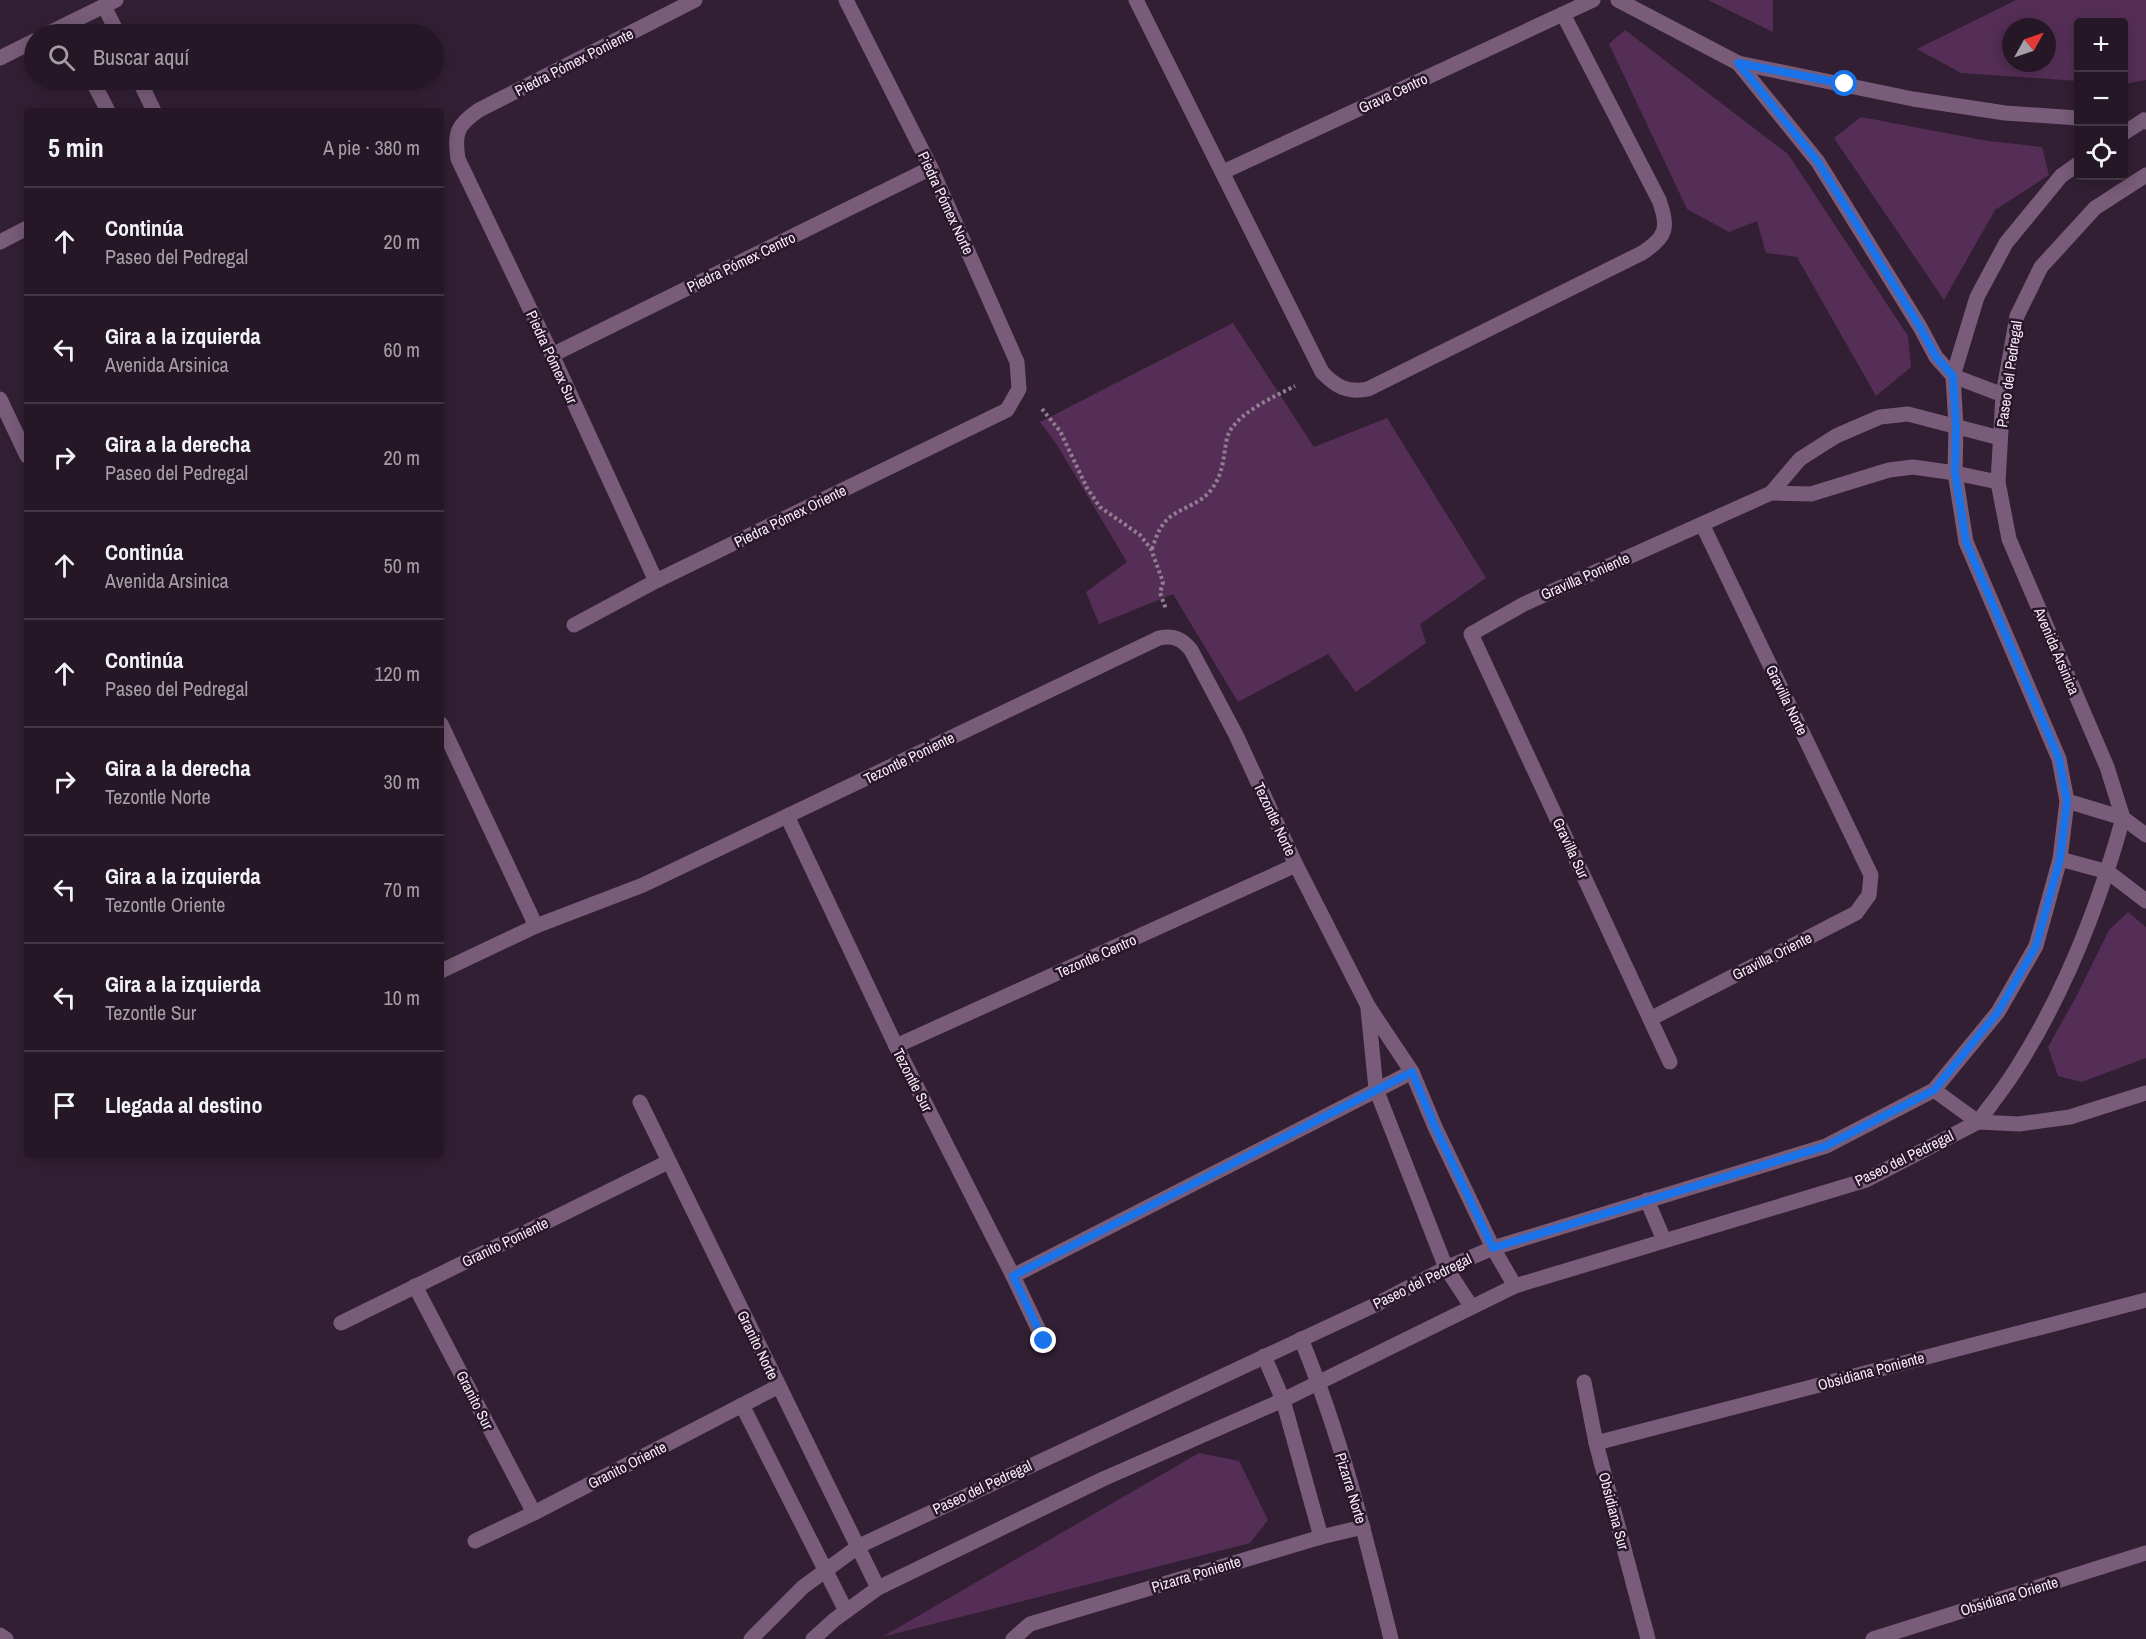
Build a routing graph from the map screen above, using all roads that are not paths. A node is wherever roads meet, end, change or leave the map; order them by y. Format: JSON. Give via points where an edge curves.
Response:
{"nodes":[{"id":1,"x":696,"y":0,"type":"edge"},
{"id":2,"x":846,"y":0,"type":"edge"},
{"id":3,"x":1136,"y":0,"type":"edge"},
{"id":4,"x":1593,"y":0,"type":"edge"},
{"id":5,"x":1618,"y":0,"type":"edge"},
{"id":6,"x":110,"y":3,"type":"edge"},
{"id":7,"x":1563,"y":14,"type":"junction"},
{"id":8,"x":76,"y":24,"type":"edge"},
{"id":9,"x":115,"y":24,"type":"edge"},
{"id":10,"x":24,"y":46,"type":"edge"},
{"id":11,"x":0,"y":58,"type":"edge"},
{"id":12,"x":1738,"y":63,"type":"junction"},
{"id":13,"x":97,"y":90,"type":"edge"},
{"id":14,"x":144,"y":90,"type":"edge"},
{"id":15,"x":106,"y":108,"type":"edge"},
{"id":16,"x":153,"y":108,"type":"edge"},
{"id":17,"x":2074,"y":118,"type":"edge"},
{"id":18,"x":2128,"y":119,"type":"edge"},
{"id":19,"x":2145,"y":120,"type":"edge"},
{"id":20,"x":457,"y":130,"type":"joint"},
{"id":21,"x":2128,"y":131,"type":"edge"},
{"id":22,"x":2074,"y":167,"type":"edge"},
{"id":23,"x":931,"y":168,"type":"junction"},
{"id":24,"x":1223,"y":172,"type":"junction"},
{"id":25,"x":2146,"y":175,"type":"edge"},
{"id":26,"x":24,"y":230,"type":"edge"},
{"id":27,"x":0,"y":242,"type":"edge"},
{"id":28,"x":552,"y":355,"type":"junction"},
{"id":29,"x":1953,"y":376,"type":"junction"},
{"id":30,"x":2003,"y":395,"type":"junction"},
{"id":31,"x":0,"y":399,"type":"edge"},
{"id":32,"x":1007,"y":410,"type":"joint"},
{"id":33,"x":1956,"y":426,"type":"junction"},
{"id":34,"x":2000,"y":438,"type":"junction"},
{"id":35,"x":24,"y":450,"type":"edge"},
{"id":36,"x":1955,"y":472,"type":"junction"},
{"id":37,"x":1998,"y":482,"type":"junction"},
{"id":38,"x":1771,"y":493,"type":"junction"},
{"id":39,"x":1702,"y":524,"type":"junction"},
{"id":40,"x":656,"y":581,"type":"junction"},
{"id":41,"x":574,"y":625,"type":"dead end"},
{"id":42,"x":1471,"y":634,"type":"joint"},
{"id":43,"x":1177,"y":638,"type":"joint"},
{"id":44,"x":444,"y":730,"type":"edge"},
{"id":45,"x":2067,"y":801,"type":"junction"},
{"id":46,"x":787,"y":816,"type":"junction"},
{"id":47,"x":2123,"y":818,"type":"junction"},
{"id":48,"x":2146,"y":835,"type":"edge"},
{"id":49,"x":2060,"y":859,"type":"junction"},
{"id":50,"x":1296,"y":865,"type":"junction"},
{"id":51,"x":2108,"y":872,"type":"junction"},
{"id":52,"x":1871,"y":875,"type":"joint"},
{"id":53,"x":2146,"y":901,"type":"edge"},
{"id":54,"x":536,"y":926,"type":"junction"},
{"id":55,"x":444,"y":970,"type":"edge"},
{"id":56,"x":1368,"y":1006,"type":"junction"},
{"id":57,"x":1650,"y":1019,"type":"junction"},
{"id":58,"x":896,"y":1046,"type":"junction"},
{"id":59,"x":1670,"y":1062,"type":"dead end"},
{"id":60,"x":1412,"y":1072,"type":"junction"},
{"id":61,"x":1376,"y":1089,"type":"junction"},
{"id":62,"x":1934,"y":1090,"type":"junction"},
{"id":63,"x":2146,"y":1093,"type":"edge"},
{"id":64,"x":640,"y":1102,"type":"dead end"},
{"id":65,"x":1978,"y":1122,"type":"junction"},
{"id":66,"x":668,"y":1162,"type":"junction"},
{"id":67,"x":1647,"y":1200,"type":"junction"},
{"id":68,"x":1664,"y":1240,"type":"junction"},
{"id":69,"x":1493,"y":1248,"type":"junction"},
{"id":70,"x":1446,"y":1268,"type":"junction"},
{"id":71,"x":1013,"y":1276,"type":"junction"},
{"id":72,"x":416,"y":1286,"type":"junction"},
{"id":73,"x":1515,"y":1286,"type":"junction"},
{"id":74,"x":2146,"y":1300,"type":"edge"},
{"id":75,"x":1471,"y":1306,"type":"junction"},
{"id":76,"x":341,"y":1323,"type":"dead end"},
{"id":77,"x":1301,"y":1340,"type":"junction"},
{"id":78,"x":1044,"y":1341,"type":"dead end"},
{"id":79,"x":1264,"y":1356,"type":"junction"},
{"id":80,"x":1319,"y":1382,"type":"junction"},
{"id":81,"x":1584,"y":1382,"type":"dead end"},
{"id":82,"x":779,"y":1386,"type":"junction"},
{"id":83,"x":1283,"y":1400,"type":"junction"},
{"id":84,"x":742,"y":1405,"type":"junction"},
{"id":85,"x":1596,"y":1443,"type":"junction"},
{"id":86,"x":534,"y":1513,"type":"junction"},
{"id":87,"x":1363,"y":1527,"type":"junction"},
{"id":88,"x":1321,"y":1537,"type":"junction"},
{"id":89,"x":475,"y":1541,"type":"dead end"},
{"id":90,"x":859,"y":1546,"type":"junction"},
{"id":91,"x":2146,"y":1553,"type":"edge"},
{"id":92,"x":826,"y":1570,"type":"junction"},
{"id":93,"x":878,"y":1588,"type":"junction"},
{"id":94,"x":846,"y":1611,"type":"junction"},
{"id":95,"x":0,"y":1635,"type":"edge"},
{"id":96,"x":6,"y":1639,"type":"edge"},
{"id":97,"x":751,"y":1639,"type":"edge"},
{"id":98,"x":813,"y":1639,"type":"edge"},
{"id":99,"x":1012,"y":1639,"type":"edge"},
{"id":100,"x":1391,"y":1639,"type":"edge"},
{"id":101,"x":1648,"y":1639,"type":"edge"},
{"id":102,"x":1873,"y":1639,"type":"edge"}],
"edges":[{"from":1,"to":20,"type":"street","name":"Piedra Pómex Poniente","via":[[479,110]]},
{"from":2,"to":23,"type":"street","name":"Piedra Pómex Norte"},
{"from":3,"to":24,"type":"street"},
{"from":4,"to":7,"type":"street","name":"Grava Centro"},
{"from":5,"to":12,"type":"street"},
{"from":6,"to":8,"type":"street"},
{"from":6,"to":9,"type":"street"},
{"from":7,"to":24,"type":"street","name":"Grava Centro"},
{"from":7,"to":24,"type":"street","via":[[1659,200],[1665,231],[1656,244],[1642,253],[1368,389],[1345,390],[1322,372]]},
{"from":10,"to":11,"type":"street"},
{"from":12,"to":17,"type":"street","via":[[1913,99],[2005,113]]},
{"from":12,"to":29,"type":"street","via":[[1818,162],[1936,357]]},
{"from":13,"to":15,"type":"street"},
{"from":14,"to":16,"type":"street"},
{"from":18,"to":19,"type":"street"},
{"from":19,"to":21,"type":"street"},
{"from":20,"to":28,"type":"street","name":"Piedra Pómex Sur","via":[[458,159]]},
{"from":22,"to":29,"type":"street","via":[[2061,176],[2006,243],[1977,297]]},
{"from":23,"to":28,"type":"street","name":"Piedra Pómex Centro"},
{"from":23,"to":32,"type":"street","name":"Piedra Pómex Norte","via":[[1017,362],[1019,389]]},
{"from":25,"to":30,"type":"street","name":"Paseo del Pedregal","via":[[2095,208],[2041,267],[2017,316]]},
{"from":26,"to":27,"type":"street"},
{"from":28,"to":40,"type":"street","name":"Piedra Pómex Sur"},
{"from":29,"to":30,"type":"street"},
{"from":29,"to":33,"type":"street"},
{"from":30,"to":34,"type":"street","name":"Paseo del Pedregal"},
{"from":31,"to":35,"type":"street"},
{"from":32,"to":40,"type":"street","name":"Piedra Pómex Oriente"},
{"from":33,"to":34,"type":"street"},
{"from":33,"to":36,"type":"street"},
{"from":33,"to":38,"type":"street","via":[[1908,414],[1880,417],[1836,436],[1800,459]]},
{"from":34,"to":37,"type":"street","name":"Paseo del Pedregal"},
{"from":36,"to":37,"type":"street"},
{"from":36,"to":38,"type":"street","via":[[1913,467],[1889,470],[1811,494]]},
{"from":36,"to":45,"type":"street","via":[[1966,542],[2059,759]]},
{"from":37,"to":47,"type":"street","name":"Avenida Arsinica","via":[[2009,539],[2107,766]]},
{"from":38,"to":39,"type":"street","name":"Gravilla Poniente"},
{"from":39,"to":42,"type":"street","name":"Gravilla Poniente","via":[[1524,604]]},
{"from":39,"to":52,"type":"street","name":"Gravilla Norte"},
{"from":40,"to":41,"type":"street","name":"Piedra Pómex Oriente"},
{"from":42,"to":57,"type":"street","name":"Gravilla Sur"},
{"from":43,"to":46,"type":"street","name":"Tezontle Poniente","via":[[1160,638]]},
{"from":43,"to":50,"type":"street","name":"Tezontle Norte","via":[[1191,650],[1236,735]]},
{"from":44,"to":54,"type":"street"},
{"from":45,"to":47,"type":"street"},
{"from":45,"to":49,"type":"street","name":"Paseo del Pedregal"},
{"from":46,"to":54,"type":"street","name":"Tezontle Poniente","via":[[643,885]]},
{"from":46,"to":58,"type":"street","name":"Tezontle Sur"},
{"from":47,"to":48,"type":"street"},
{"from":47,"to":51,"type":"street","name":"Paseo del Pedregal"},
{"from":49,"to":51,"type":"street"},
{"from":49,"to":62,"type":"street","name":"Paseo del Pedregal","via":[[2036,946],[1998,1012]]},
{"from":50,"to":56,"type":"street","name":"Tezontle Norte"},
{"from":50,"to":58,"type":"street","name":"Tezontle Centro"},
{"from":51,"to":53,"type":"street"},
{"from":51,"to":65,"type":"street","name":"Paseo del Pedregal","via":[[2070,969],[2018,1067]]},
{"from":52,"to":57,"type":"street","name":"Gravilla Oriente","via":[[1869,895],[1856,913]]},
{"from":54,"to":55,"type":"street","name":"Tezontle Poniente"},
{"from":56,"to":60,"type":"street","name":"Tezontle Norte"},
{"from":56,"to":61,"type":"street","name":"Tezontle Norte"},
{"from":57,"to":59,"type":"street","name":"Gravilla Sur"},
{"from":58,"to":71,"type":"street","name":"Tezontle Sur"},
{"from":60,"to":61,"type":"street"},
{"from":60,"to":69,"type":"street","name":"Tezontle Norte"},
{"from":61,"to":70,"type":"street","name":"Tezontle Norte"},
{"from":61,"to":71,"type":"street"},
{"from":62,"to":65,"type":"street"},
{"from":62,"to":67,"type":"street","name":"Paseo del Pedregal","via":[[1826,1146]]},
{"from":63,"to":65,"type":"street","name":"Paseo del Pedregal","via":[[2070,1117],[2019,1124]]},
{"from":64,"to":66,"type":"street","name":"Granito Norte"},
{"from":65,"to":68,"type":"street","name":"Paseo del Pedregal","via":[[1866,1179]]},
{"from":66,"to":72,"type":"street","name":"Granito Poniente"},
{"from":66,"to":82,"type":"street","name":"Granito Norte"},
{"from":67,"to":68,"type":"street"},
{"from":67,"to":69,"type":"street","name":"Paseo del Pedregal"},
{"from":68,"to":73,"type":"street","name":"Paseo del Pedregal"},
{"from":69,"to":70,"type":"street","name":"Paseo del Pedregal"},
{"from":69,"to":73,"type":"street","name":"Tezontle Norte"},
{"from":70,"to":75,"type":"street","name":"Tezontle Norte"},
{"from":70,"to":77,"type":"street","name":"Paseo del Pedregal"},
{"from":71,"to":78,"type":"street","name":"Tezontle Sur"},
{"from":72,"to":76,"type":"street","name":"Granito Poniente"},
{"from":72,"to":86,"type":"street","name":"Granito Sur"},
{"from":73,"to":75,"type":"street","name":"Paseo del Pedregal"},
{"from":74,"to":85,"type":"street","name":"Obsidiana Poniente"},
{"from":75,"to":80,"type":"street","name":"Paseo del Pedregal"},
{"from":77,"to":79,"type":"street","name":"Paseo del Pedregal"},
{"from":77,"to":80,"type":"street","name":"Pizarra Norte"},
{"from":79,"to":83,"type":"street"},
{"from":79,"to":90,"type":"street","name":"Paseo del Pedregal"},
{"from":80,"to":83,"type":"street","name":"Paseo del Pedregal"},
{"from":80,"to":87,"type":"street","name":"Pizarra Norte"},
{"from":81,"to":85,"type":"street","name":"Obsidiana Sur"},
{"from":82,"to":84,"type":"street","name":"Granito Oriente"},
{"from":82,"to":90,"type":"street","name":"Granito Norte"},
{"from":83,"to":88,"type":"street"},
{"from":83,"to":93,"type":"street","name":"Paseo del Pedregal","via":[[1103,1479]]},
{"from":84,"to":86,"type":"street","name":"Granito Oriente"},
{"from":84,"to":92,"type":"street"},
{"from":85,"to":101,"type":"street","name":"Obsidiana Sur"},
{"from":86,"to":89,"type":"street","name":"Granito Oriente"},
{"from":87,"to":88,"type":"street","name":"Pizarra Poniente"},
{"from":87,"to":100,"type":"street","name":"Pizarra Norte"},
{"from":88,"to":99,"type":"street","name":"Pizarra Poniente","via":[[1030,1624]]},
{"from":90,"to":92,"type":"street","name":"Paseo del Pedregal"},
{"from":90,"to":93,"type":"street","name":"Granito Norte"},
{"from":91,"to":102,"type":"street","name":"Obsidiana Oriente"},
{"from":92,"to":94,"type":"street"},
{"from":92,"to":97,"type":"street","name":"Paseo del Pedregal","via":[[802,1587]]},
{"from":93,"to":94,"type":"street","name":"Paseo del Pedregal"},
{"from":94,"to":98,"type":"street","name":"Paseo del Pedregal"},
{"from":95,"to":96,"type":"street"}]}
